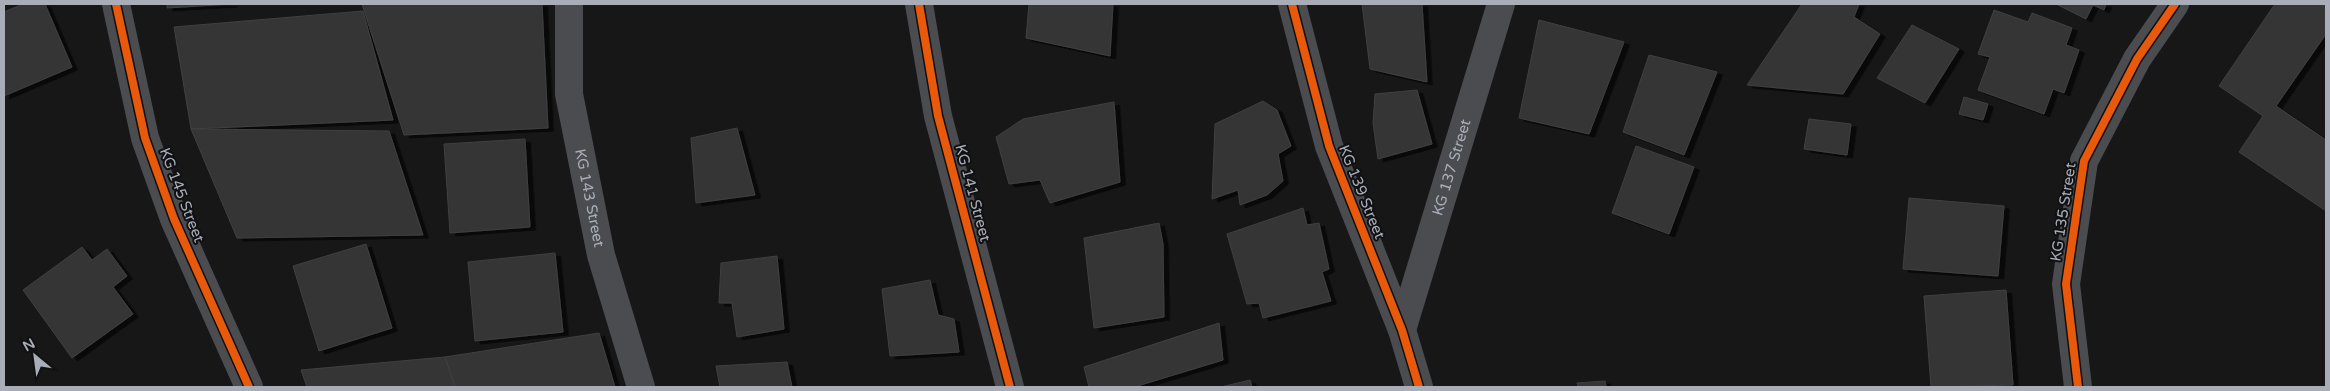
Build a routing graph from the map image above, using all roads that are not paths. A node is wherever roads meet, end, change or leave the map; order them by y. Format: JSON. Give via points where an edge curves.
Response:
{"nodes":[{"id":1,"x":116,"y":4,"type":"edge"},
{"id":2,"x":569,"y":4,"type":"edge"},
{"id":3,"x":919,"y":4,"type":"edge"},
{"id":4,"x":1292,"y":4,"type":"edge"},
{"id":5,"x":1501,"y":4,"type":"edge"},
{"id":6,"x":2175,"y":4,"type":"edge"},
{"id":7,"x":1402,"y":330,"type":"junction"},
{"id":8,"x":249,"y":387,"type":"edge"},
{"id":9,"x":641,"y":387,"type":"edge"},
{"id":10,"x":1010,"y":387,"type":"edge"},
{"id":11,"x":1420,"y":387,"type":"edge"},
{"id":12,"x":2078,"y":387,"type":"edge"}],
"edges":[{"from":1,"to":8,"type":"street","name":"KG 145 Street","via":[[145,138],[174,219]]},
{"from":2,"to":9,"type":"street","name":"KG 143 Street","via":[[569,94],[602,255]]},
{"from":3,"to":10,"type":"street","name":"KG 141 Street","via":[[938,116]]},
{"from":4,"to":7,"type":"street","name":"KG 139 Street","via":[[1329,146]]},
{"from":5,"to":7,"type":"street","name":"KG 137 Street"},
{"from":6,"to":12,"type":"street","name":"KG 135 Street","via":[[2137,59],[2084,161],[2066,284]]},
{"from":7,"to":11,"type":"street","name":"KG 139 Street"}]}
